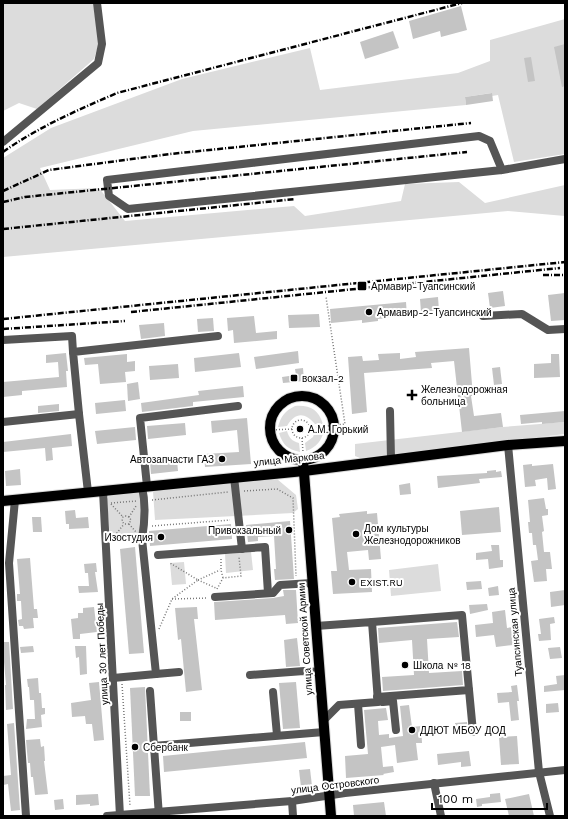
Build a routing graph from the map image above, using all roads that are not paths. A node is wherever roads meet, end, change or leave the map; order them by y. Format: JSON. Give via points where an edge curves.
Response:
{"nodes":[{"id":1,"x":97,"y":3,"type":"edge"},
{"id":2,"x":3,"y":142,"type":"edge"},
{"id":3,"x":565,"y":159,"type":"edge"},
{"id":4,"x":502,"y":170,"type":"junction"},
{"id":5,"x":483,"y":316,"type":"dead end"},
{"id":6,"x":565,"y":329,"type":"edge"},
{"id":7,"x":218,"y":336,"type":"dead end"},
{"id":8,"x":3,"y":340,"type":"edge"},
{"id":9,"x":73,"y":352,"type":"junction"},
{"id":10,"x":238,"y":406,"type":"dead end"},
{"id":11,"x":390,"y":411,"type":"dead end"},
{"id":12,"x":79,"y":414,"type":"junction"},
{"id":13,"x":3,"y":422,"type":"edge"},
{"id":14,"x":565,"y":441,"type":"edge"},
{"id":15,"x":508,"y":445,"type":"junction"},
{"id":16,"x":391,"y":459,"type":"junction"},
{"id":17,"x":304,"y":460,"type":"junction"},
{"id":18,"x":304,"y":471,"type":"junction"},
{"id":19,"x":234,"y":477,"type":"junction"},
{"id":20,"x":145,"y":486,"type":"junction"},
{"id":21,"x":102,"y":491,"type":"junction"},
{"id":22,"x":88,"y":492,"type":"junction"},
{"id":23,"x":15,"y":500,"type":"junction"},
{"id":24,"x":3,"y":501,"type":"edge"},
{"id":25,"x":240,"y":549,"type":"junction"},
{"id":26,"x":158,"y":556,"type":"road end"},
{"id":27,"x":312,"y":583,"type":"junction"},
{"id":28,"x":268,"y":593,"type":"junction"},
{"id":29,"x":215,"y":597,"type":"road end"},
{"id":30,"x":372,"y":622,"type":"junction"},
{"id":31,"x":316,"y":626,"type":"junction"},
{"id":32,"x":179,"y":672,"type":"dead end"},
{"id":33,"x":319,"y":672,"type":"junction"},
{"id":34,"x":156,"y":674,"type":"junction"},
{"id":35,"x":250,"y":675,"type":"dead end"},
{"id":36,"x":113,"y":678,"type":"junction"},
{"id":37,"x":469,"y":690,"type":"junction"},
{"id":38,"x":150,"y":691,"type":"dead end"},
{"id":39,"x":273,"y":692,"type":"dead end"},
{"id":40,"x":378,"y":700,"type":"junction"},
{"id":41,"x":358,"y":704,"type":"junction"},
{"id":42,"x":323,"y":721,"type":"junction"},
{"id":43,"x":396,"y":730,"type":"dead end"},
{"id":44,"x":324,"y":732,"type":"junction"},
{"id":45,"x":473,"y":732,"type":"dead end"},
{"id":46,"x":277,"y":735,"type":"junction"},
{"id":47,"x":361,"y":745,"type":"dead end"},
{"id":48,"x":153,"y":746,"type":"junction"},
{"id":49,"x":565,"y":770,"type":"edge"},
{"id":50,"x":539,"y":772,"type":"junction"},
{"id":51,"x":434,"y":784,"type":"junction"},
{"id":52,"x":329,"y":796,"type":"junction"},
{"id":53,"x":292,"y":801,"type":"junction"},
{"id":54,"x":158,"y":814,"type":"edge"},
{"id":55,"x":120,"y":815,"type":"edge"},
{"id":56,"x":26,"y":816,"type":"edge"},
{"id":57,"x":107,"y":816,"type":"edge"},
{"id":58,"x":293,"y":816,"type":"edge"},
{"id":59,"x":331,"y":816,"type":"edge"},
{"id":60,"x":440,"y":816,"type":"edge"},
{"id":61,"x":550,"y":816,"type":"edge"}],
"edges":[{"from":1,"to":2,"type":"street","via":[[102,44],[98,63]]},
{"from":3,"to":4,"type":"street"},
{"from":4,"to":4,"type":"street","via":[[128,209],[109,196],[107,180],[479,136],[490,142]]},
{"from":5,"to":6,"type":"street","via":[[522,314],[548,330]]},
{"from":7,"to":9,"type":"street"},
{"from":8,"to":9,"type":"street","via":[[72,336]]},
{"from":9,"to":12,"type":"street"},
{"from":10,"to":20,"type":"street","via":[[140,418]]},
{"from":11,"to":16,"type":"street"},
{"from":12,"to":13,"type":"street"},
{"from":12,"to":22,"type":"street"},
{"from":14,"to":15,"type":"main road","name":"улица Маркова"},
{"from":15,"to":16,"type":"main road","name":"улица Маркова"},
{"from":15,"to":50,"type":"street","name":"Туапсинская улица"},
{"from":16,"to":18,"type":"main road","name":"улица Маркова"},
{"from":17,"to":17,"type":"main road","via":[[320,455],[326,449],[333,438],[335,426],[327,407],[320,400],[310,396],[290,398],[282,403],[273,415],[270,430],[272,440],[281,451],[294,459]]},
{"from":17,"to":18,"type":"main road","name":"улица Советской Армии"},
{"from":18,"to":19,"type":"main road","name":"улица Маркова"},
{"from":18,"to":27,"type":"main road","name":"улица Советской Армии"},
{"from":19,"to":20,"type":"main road","name":"улица Маркова"},
{"from":19,"to":25,"type":"street"},
{"from":20,"to":21,"type":"main road","name":"улица Маркова"},
{"from":20,"to":34,"type":"street","via":[[142,539]]},
{"from":21,"to":22,"type":"main road","name":"улица Маркова"},
{"from":21,"to":36,"type":"street","name":"улица 30 лет Победы"},
{"from":22,"to":23,"type":"main road","name":"улица Маркова"},
{"from":23,"to":24,"type":"main road","name":"улица Маркова"},
{"from":23,"to":56,"type":"street","via":[[9,564]]},
{"from":25,"to":26,"type":"street"},
{"from":25,"to":28,"type":"street","via":[[265,548]]},
{"from":27,"to":28,"type":"street","via":[[280,584],[274,592]]},
{"from":27,"to":31,"type":"main road","name":"улица Советской Армии"},
{"from":28,"to":29,"type":"street"},
{"from":30,"to":31,"type":"street"},
{"from":30,"to":37,"type":"street","via":[[462,615]]},
{"from":30,"to":40,"type":"street"},
{"from":31,"to":33,"type":"main road","name":"улица Советской Армии"},
{"from":32,"to":34,"type":"street"},
{"from":33,"to":35,"type":"street"},
{"from":33,"to":42,"type":"main road","name":"улица Советской Армии"},
{"from":34,"to":36,"type":"street"},
{"from":36,"to":55,"type":"street","name":"улица 30 лет Победы"},
{"from":37,"to":40,"type":"street"},
{"from":37,"to":45,"type":"street"},
{"from":38,"to":48,"type":"street"},
{"from":39,"to":46,"type":"street"},
{"from":40,"to":41,"type":"street"},
{"from":40,"to":43,"type":"street","via":[[393,701]]},
{"from":41,"to":42,"type":"street","via":[[339,705]]},
{"from":41,"to":47,"type":"street"},
{"from":42,"to":44,"type":"main road","name":"улица Советской Армии"},
{"from":44,"to":46,"type":"street"},
{"from":44,"to":52,"type":"main road","name":"улица Советской Армии"},
{"from":46,"to":48,"type":"street"},
{"from":48,"to":54,"type":"street"},
{"from":49,"to":50,"type":"street","name":"улица Островского"},
{"from":50,"to":51,"type":"street","name":"улица Островского"},
{"from":50,"to":61,"type":"street","name":"Туапсинская улица"},
{"from":51,"to":52,"type":"street","name":"улица Островского"},
{"from":51,"to":60,"type":"street"},
{"from":52,"to":53,"type":"street","name":"улица Островского"},
{"from":52,"to":59,"type":"main road","name":"улица Советской Армии"},
{"from":53,"to":54,"type":"street","name":"улица Островского"},
{"from":53,"to":58,"type":"street"},
{"from":54,"to":55,"type":"street","name":"улица Островского"},
{"from":55,"to":57,"type":"street","name":"улица Островского"}]}
